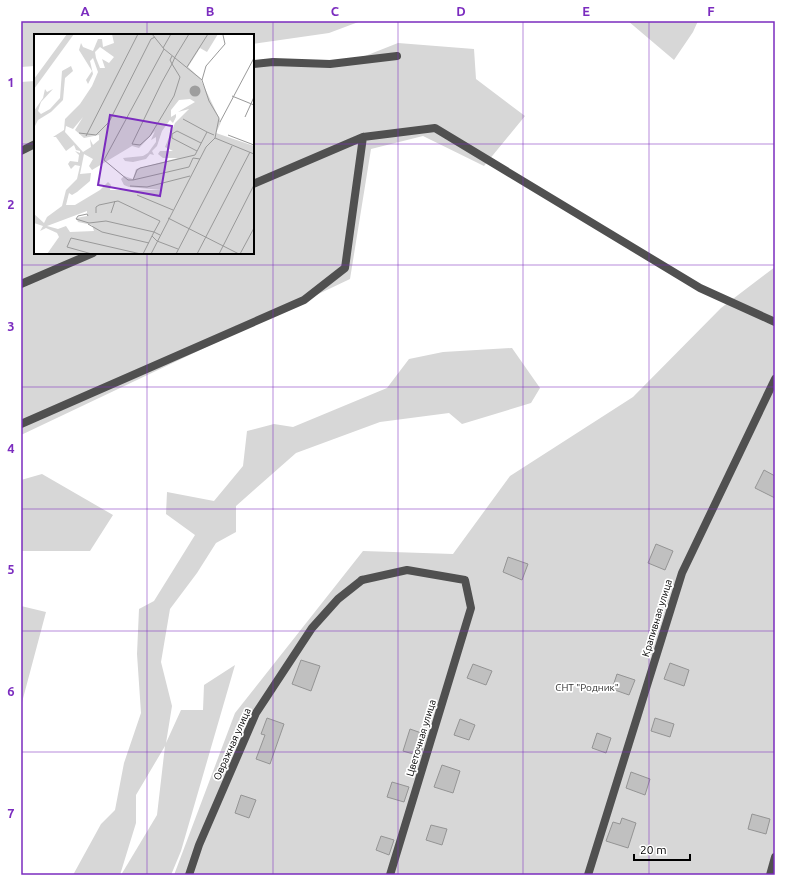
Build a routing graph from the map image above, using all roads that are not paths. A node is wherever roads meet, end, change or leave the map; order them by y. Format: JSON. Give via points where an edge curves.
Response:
{"nodes":[{"id":1,"x":397,"y":56,"type":"dead end"},
{"id":2,"x":254,"y":64,"type":"edge"},
{"id":3,"x":363,"y":137,"type":"junction"},
{"id":4,"x":34,"y":144,"type":"edge"},
{"id":5,"x":21,"y":151,"type":"edge"},
{"id":6,"x":254,"y":184,"type":"edge"},
{"id":7,"x":91,"y":254,"type":"edge"},
{"id":8,"x":21,"y":284,"type":"edge"},
{"id":9,"x":775,"y":322,"type":"edge"},
{"id":10,"x":775,"y":379,"type":"edge"},
{"id":11,"x":21,"y":424,"type":"edge"},
{"id":12,"x":471,"y":608,"type":"joint"},
{"id":13,"x":775,"y":857,"type":"edge"},
{"id":14,"x":188,"y":875,"type":"edge"},
{"id":15,"x":390,"y":875,"type":"edge"},
{"id":16,"x":588,"y":875,"type":"edge"},
{"id":17,"x":770,"y":875,"type":"edge"}],
"edges":[{"from":1,"to":2,"type":"street","via":[[330,64]]},
{"from":3,"to":6,"type":"street"},
{"from":3,"to":9,"type":"street","via":[[436,128],[700,288]]},
{"from":3,"to":11,"type":"street","via":[[345,268],[304,300]]},
{"from":4,"to":5,"type":"street"},
{"from":7,"to":8,"type":"street"},
{"from":10,"to":16,"type":"street","name":"Крапивная улица","via":[[682,573]]},
{"from":12,"to":14,"type":"street","name":"Овражная улица","via":[[465,580],[407,570],[362,580],[338,599],[312,628],[256,713]]},
{"from":12,"to":15,"type":"street","name":"Цветочная улица"},
{"from":13,"to":17,"type":"street"}]}
